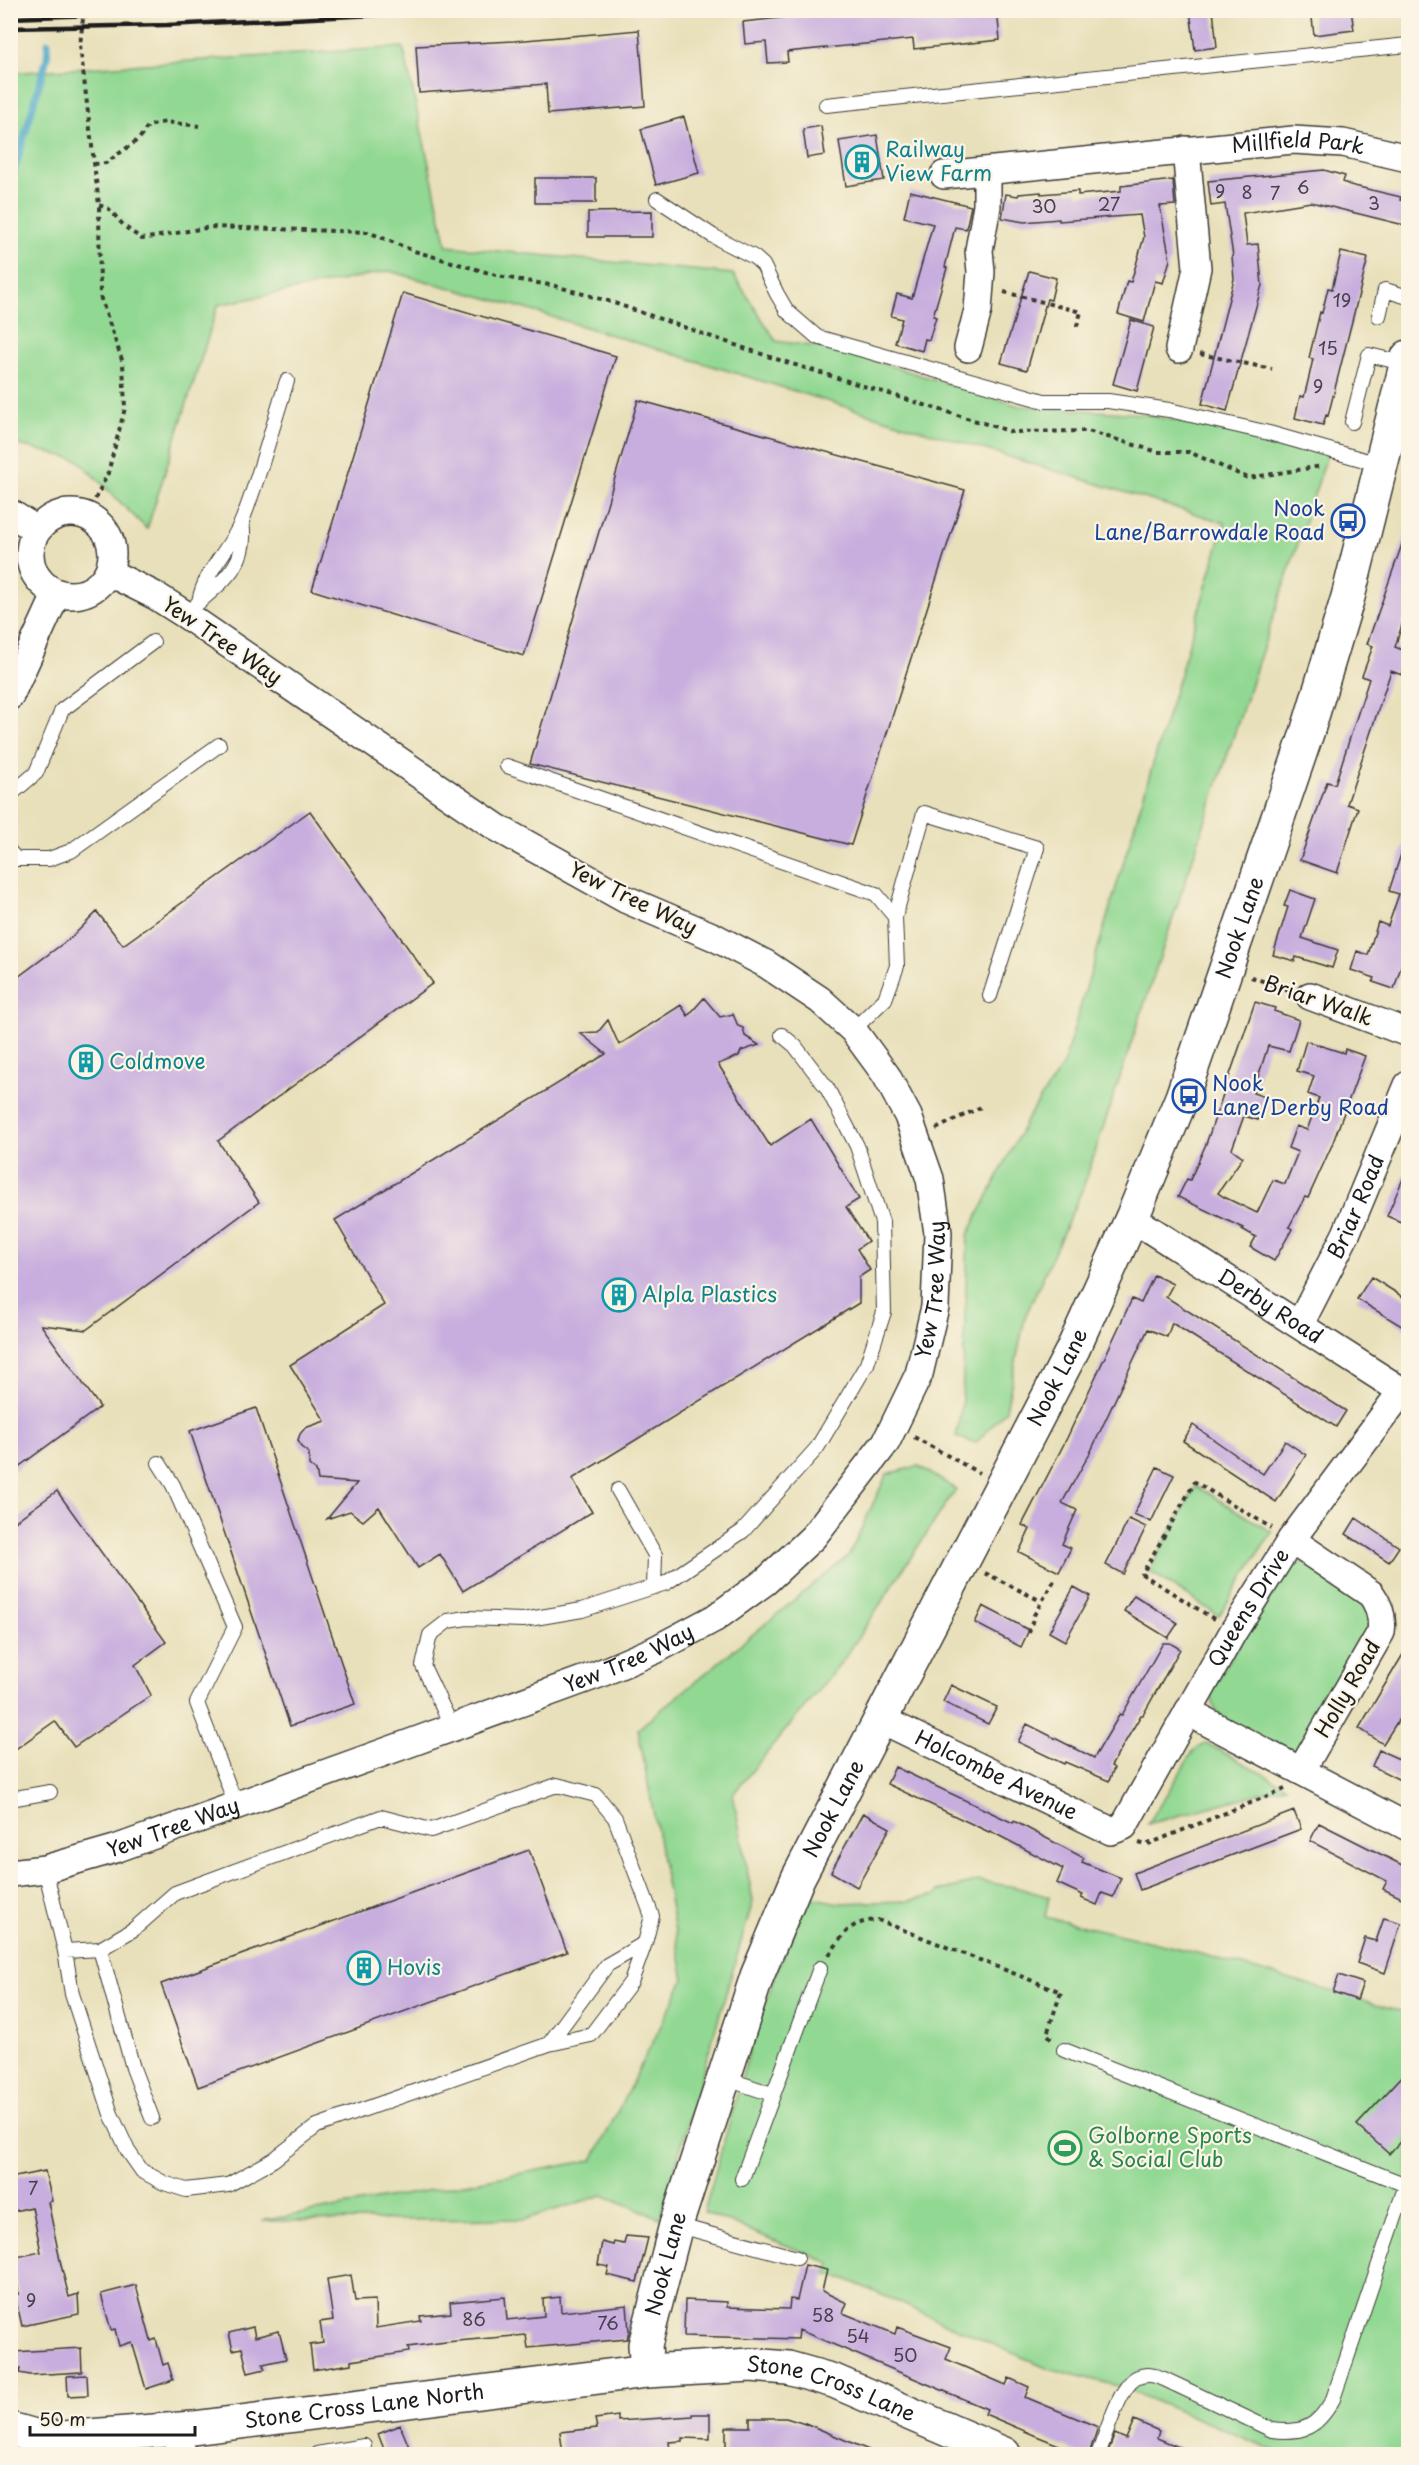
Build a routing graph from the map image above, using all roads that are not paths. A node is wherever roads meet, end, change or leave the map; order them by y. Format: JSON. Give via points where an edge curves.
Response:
{"nodes":[{"id":1,"x":1408,"y":45,"type":"edge"},
{"id":2,"x":826,"y":105,"type":"dead end"},
{"id":3,"x":1186,"y":150,"type":"junction"},
{"id":4,"x":1408,"y":158,"type":"edge"},
{"id":5,"x":987,"y":171,"type":"junction"},
{"id":6,"x":944,"y":175,"type":"dead end"},
{"id":7,"x":657,"y":199,"type":"dead end"},
{"id":8,"x":1408,"y":297,"type":"edge"},
{"id":9,"x":1378,"y":316,"type":"dead end"},
{"id":10,"x":968,"y":348,"type":"dead end"},
{"id":11,"x":1179,"y":349,"type":"road end"},
{"id":12,"x":1408,"y":360,"type":"edge"},
{"id":13,"x":287,"y":381,"type":"dead end"},
{"id":14,"x":1352,"y":422,"type":"dead end"},
{"id":15,"x":1400,"y":430,"type":"edge"},
{"id":16,"x":1382,"y":465,"type":"junction"},
{"id":17,"x":10,"y":513,"type":"edge"},
{"id":18,"x":37,"y":530,"type":"junction"},
{"id":19,"x":108,"y":572,"type":"junction"},
{"id":20,"x":57,"y":593,"type":"junction"},
{"id":21,"x":193,"y":609,"type":"junction"},
{"id":22,"x":153,"y":642,"type":"dead end"},
{"id":23,"x":10,"y":696,"type":"edge"},
{"id":24,"x":219,"y":745,"type":"dead end"},
{"id":25,"x":507,"y":766,"type":"dead end"},
{"id":26,"x":10,"y":795,"type":"edge"},
{"id":27,"x":10,"y":852,"type":"edge"},
{"id":28,"x":894,"y":917,"type":"junction"},
{"id":29,"x":990,"y":996,"type":"dead end"},
{"id":30,"x":1310,"y":996,"type":"road end"},
{"id":31,"x":853,"y":1030,"type":"junction"},
{"id":32,"x":1408,"y":1033,"type":"edge"},
{"id":33,"x":782,"y":1035,"type":"dead end"},
{"id":34,"x":1406,"y":1103,"type":"edge"},
{"id":35,"x":1132,"y":1218,"type":"junction"},
{"id":36,"x":1300,"y":1324,"type":"junction"},
{"id":37,"x":1405,"y":1393,"type":"edge"},
{"id":38,"x":159,"y":1463,"type":"dead end"},
{"id":39,"x":618,"y":1490,"type":"dead end"},
{"id":40,"x":1291,"y":1540,"type":"junction"},
{"id":41,"x":654,"y":1587,"type":"junction"},
{"id":42,"x":1188,"y":1712,"type":"junction"},
{"id":43,"x":880,"y":1719,"type":"junction"},
{"id":44,"x":452,"y":1727,"type":"junction"},
{"id":45,"x":1300,"y":1771,"type":"junction"},
{"id":46,"x":50,"y":1792,"type":"dead end"},
{"id":47,"x":10,"y":1799,"type":"edge"},
{"id":48,"x":236,"y":1805,"type":"junction"},
{"id":49,"x":1408,"y":1827,"type":"edge"},
{"id":50,"x":1111,"y":1831,"type":"joint"},
{"id":51,"x":45,"y":1869,"type":"junction"},
{"id":52,"x":10,"y":1873,"type":"edge"},
{"id":53,"x":645,"y":1943,"type":"junction"},
{"id":54,"x":100,"y":1949,"type":"junction"},
{"id":55,"x":65,"y":1951,"type":"junction"},
{"id":56,"x":820,"y":1968,"type":"road end"},
{"id":57,"x":549,"y":2044,"type":"junction"},
{"id":58,"x":1064,"y":2050,"type":"road end"},
{"id":59,"x":724,"y":2079,"type":"junction"},
{"id":60,"x":772,"y":2094,"type":"junction"},
{"id":61,"x":152,"y":2118,"type":"dead end"},
{"id":62,"x":742,"y":2180,"type":"dead end"},
{"id":63,"x":676,"y":2225,"type":"junction"},
{"id":64,"x":797,"y":2258,"type":"dead end"},
{"id":65,"x":647,"y":2371,"type":"junction"},
{"id":66,"x":10,"y":2430,"type":"edge"},
{"id":67,"x":180,"y":2442,"type":"edge"},
{"id":68,"x":364,"y":2446,"type":"dead end"},
{"id":69,"x":317,"y":2454,"type":"edge"},
{"id":70,"x":1004,"y":2454,"type":"edge"},
{"id":71,"x":1098,"y":2454,"type":"edge"}],
"edges":[{"from":1,"to":2,"type":"lane"},
{"from":3,"to":4,"type":"street","name":"Millfield Park","via":[[1318,140]]},
{"from":3,"to":5,"type":"street","name":"Millfield Park"},
{"from":3,"to":11,"type":"street","via":[[1197,268]]},
{"from":5,"to":6,"type":"street","name":"Millfield Park"},
{"from":5,"to":10,"type":"street","via":[[978,310]]},
{"from":7,"to":16,"type":"lane","via":[[759,261],[787,311],[817,337],[1044,401],[1108,401],[1169,410]]},
{"from":8,"to":9,"type":"lane","via":[[1385,290]]},
{"from":12,"to":14,"type":"lane","via":[[1370,355]]},
{"from":12,"to":15,"type":"street","name":"Nook Lane"},
{"from":13,"to":21,"type":"lane","via":[[242,522],[231,545],[202,585]]},
{"from":15,"to":16,"type":"street","name":"Nook Lane"},
{"from":16,"to":35,"type":"street","name":"Nook Lane","via":[[1311,722],[1182,1097]]},
{"from":17,"to":18,"type":"street"},
{"from":18,"to":19,"type":"street","via":[[60,514],[87,516],[107,533],[112,559]]},
{"from":18,"to":20,"type":"street","via":[[31,541],[31,567],[46,587]]},
{"from":19,"to":20,"type":"street","via":[[92,590],[81,594]]},
{"from":19,"to":21,"type":"street","name":"Yew Tree Way"},
{"from":20,"to":23,"type":"street"},
{"from":21,"to":31,"type":"street","name":"Yew Tree Way","via":[[496,827],[625,900],[714,937],[766,964],[820,1000]]},
{"from":22,"to":26,"type":"lane","via":[[62,710],[36,773]]},
{"from":24,"to":27,"type":"lane","via":[[71,851],[49,859],[16,860]]},
{"from":25,"to":28,"type":"lane","via":[[876,894]]},
{"from":28,"to":29,"type":"lane","via":[[924,813],[1037,848]]},
{"from":28,"to":31,"type":"lane","via":[[897,966],[885,999]]},
{"from":30,"to":32,"type":"street","name":"Briar Walk"},
{"from":31,"to":44,"type":"street","name":"Yew Tree Way","via":[[886,1076],[917,1138],[930,1179],[938,1233],[935,1307],[920,1374],[896,1426],[813,1537],[766,1581],[715,1618],[599,1674]]},
{"from":33,"to":41,"type":"lane","via":[[827,1088],[857,1146],[882,1222],[884,1312],[867,1364],[817,1448],[743,1531],[666,1583]]},
{"from":34,"to":36,"type":"street","name":"Briar Road"},
{"from":35,"to":36,"type":"street","name":"Derby Road"},
{"from":35,"to":43,"type":"street","name":"Nook Lane","via":[[1073,1349]]},
{"from":36,"to":37,"type":"street","name":"Derby Road"},
{"from":37,"to":40,"type":"street","name":"Queens Drive"},
{"from":38,"to":48,"type":"lane","via":[[173,1485],[235,1627],[197,1703]]},
{"from":39,"to":41,"type":"lane","via":[[655,1555]]},
{"from":40,"to":42,"type":"street","name":"Queens Drive"},
{"from":40,"to":45,"type":"street","name":"Holly Road","via":[[1371,1594],[1378,1603],[1382,1624],[1381,1632]]},
{"from":41,"to":44,"type":"lane","via":[[582,1610],[523,1620],[448,1621],[430,1635],[423,1666]]},
{"from":42,"to":45,"type":"street"},
{"from":42,"to":50,"type":"street","name":"Queens Drive","via":[[1124,1826]]},
{"from":43,"to":50,"type":"street","name":"Holcombe Avenue"},
{"from":43,"to":59,"type":"street","name":"Nook Lane","via":[[794,1887],[757,1976]]},
{"from":44,"to":48,"type":"street","name":"Yew Tree Way"},
{"from":45,"to":49,"type":"street"},
{"from":46,"to":47,"type":"lane"},
{"from":48,"to":51,"type":"street","name":"Yew Tree Way","via":[[115,1849]]},
{"from":51,"to":52,"type":"street","name":"Yew Tree Way"},
{"from":51,"to":55,"type":"lane"},
{"from":53,"to":54,"type":"lane","via":[[652,1916],[615,1818],[596,1795],[557,1785],[430,1830],[381,1817],[175,1893],[134,1929]]},
{"from":53,"to":57,"type":"lane","via":[[607,1965]]},
{"from":53,"to":57,"type":"lane","via":[[631,1982],[591,2036]]},
{"from":54,"to":55,"type":"lane"},
{"from":54,"to":61,"type":"lane"},
{"from":55,"to":57,"type":"lane","via":[[72,1994],[97,2076],[124,2141],[142,2171],[186,2190],[228,2185],[273,2160],[317,2126]]},
{"from":56,"to":60,"type":"lane"},
{"from":58,"to":71,"type":"lane","via":[[1406,2185],[1333,2399],[1312,2426],[1288,2432],[1272,2430],[1147,2374],[1132,2381],[1124,2391]]},
{"from":59,"to":60,"type":"lane"},
{"from":59,"to":63,"type":"street","name":"Nook Lane"},
{"from":60,"to":62,"type":"lane"},
{"from":63,"to":64,"type":"lane"},
{"from":63,"to":65,"type":"street","name":"Nook Lane","via":[[645,2345]]},
{"from":65,"to":67,"type":"street","name":"Stone Cross Lane North"},
{"from":65,"to":70,"type":"street","name":"Stone Cross Lane","via":[[752,2365],[788,2368]]},
{"from":66,"to":67,"type":"street","name":"Stone Cross Lane North","via":[[62,2438]]},
{"from":68,"to":69,"type":"lane"}]}
